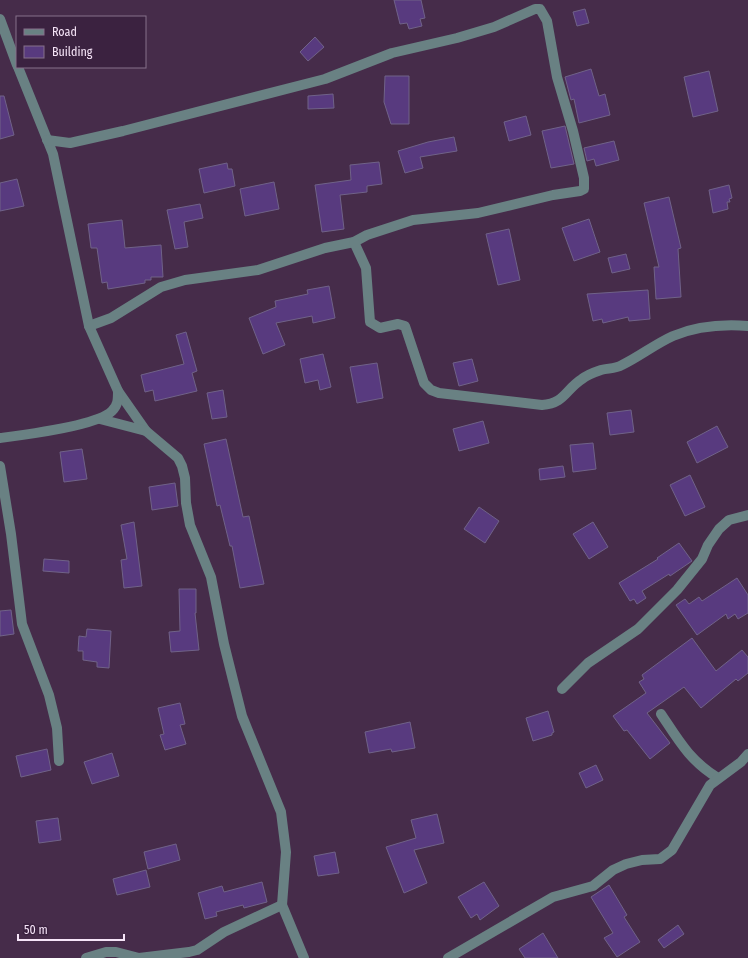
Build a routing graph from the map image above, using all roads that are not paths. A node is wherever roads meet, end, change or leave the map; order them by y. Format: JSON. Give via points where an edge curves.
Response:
{"nodes":[{"id":1,"x":0,"y":19,"type":"edge"},
{"id":2,"x":16,"y":63,"type":"edge"},
{"id":3,"x":18,"y":68,"type":"edge"},
{"id":4,"x":47,"y":140,"type":"junction"},
{"id":5,"x":354,"y":242,"type":"junction"},
{"id":6,"x":89,"y":326,"type":"junction"},
{"id":7,"x":748,"y":326,"type":"edge"},
{"id":8,"x":118,"y":392,"type":"junction"},
{"id":9,"x":100,"y":419,"type":"junction"},
{"id":10,"x":146,"y":431,"type":"junction"},
{"id":11,"x":0,"y":438,"type":"edge"},
{"id":12,"x":0,"y":466,"type":"edge"},
{"id":13,"x":748,"y":515,"type":"edge"},
{"id":14,"x":562,"y":689,"type":"dead end"},
{"id":15,"x":661,"y":714,"type":"dead end"},
{"id":16,"x":748,"y":754,"type":"edge"},
{"id":17,"x":59,"y":761,"type":"dead end"},
{"id":18,"x":718,"y":778,"type":"junction"},
{"id":19,"x":282,"y":905,"type":"junction"},
{"id":20,"x":86,"y":958,"type":"edge"},
{"id":21,"x":304,"y":958,"type":"edge"},
{"id":22,"x":448,"y":958,"type":"edge"}],
"edges":[{"from":1,"to":2,"type":"street"},
{"from":3,"to":4,"type":"street"},
{"from":4,"to":5,"type":"street","via":[[70,143],[325,79],[392,53],[494,27],[540,9],[547,21],[557,77],[584,178],[584,189],[478,213],[413,220],[367,235]]},
{"from":4,"to":6,"type":"street","via":[[53,154]]},
{"from":5,"to":6,"type":"street","via":[[325,248],[258,270],[184,280],[161,287],[112,318]]},
{"from":5,"to":7,"type":"street","via":[[366,268],[370,322],[380,328],[398,324],[406,326],[424,383],[430,390],[439,393],[542,405],[553,404],[581,379],[602,369],[621,365],[674,336],[723,324]]},
{"from":6,"to":8,"type":"street"},
{"from":8,"to":9,"type":"street","via":[[118,403],[111,412]]},
{"from":8,"to":10,"type":"street"},
{"from":9,"to":10,"type":"street"},
{"from":9,"to":11,"type":"street"},
{"from":10,"to":19,"type":"street","via":[[178,458],[182,466],[190,525],[210,578],[242,716],[280,812],[286,852]]},
{"from":12,"to":17,"type":"street","via":[[22,624],[49,696],[57,728]]},
{"from":13,"to":14,"type":"street","via":[[729,520],[677,590],[638,629],[588,662]]},
{"from":15,"to":18,"type":"street","via":[[701,768]]},
{"from":16,"to":18,"type":"street"},
{"from":18,"to":22,"type":"street","via":[[710,785],[672,850],[660,859],[626,864],[613,870],[593,886],[552,897]]},
{"from":19,"to":20,"type":"street","via":[[224,932],[197,950],[139,958],[106,952]]},
{"from":19,"to":21,"type":"street"}]}
